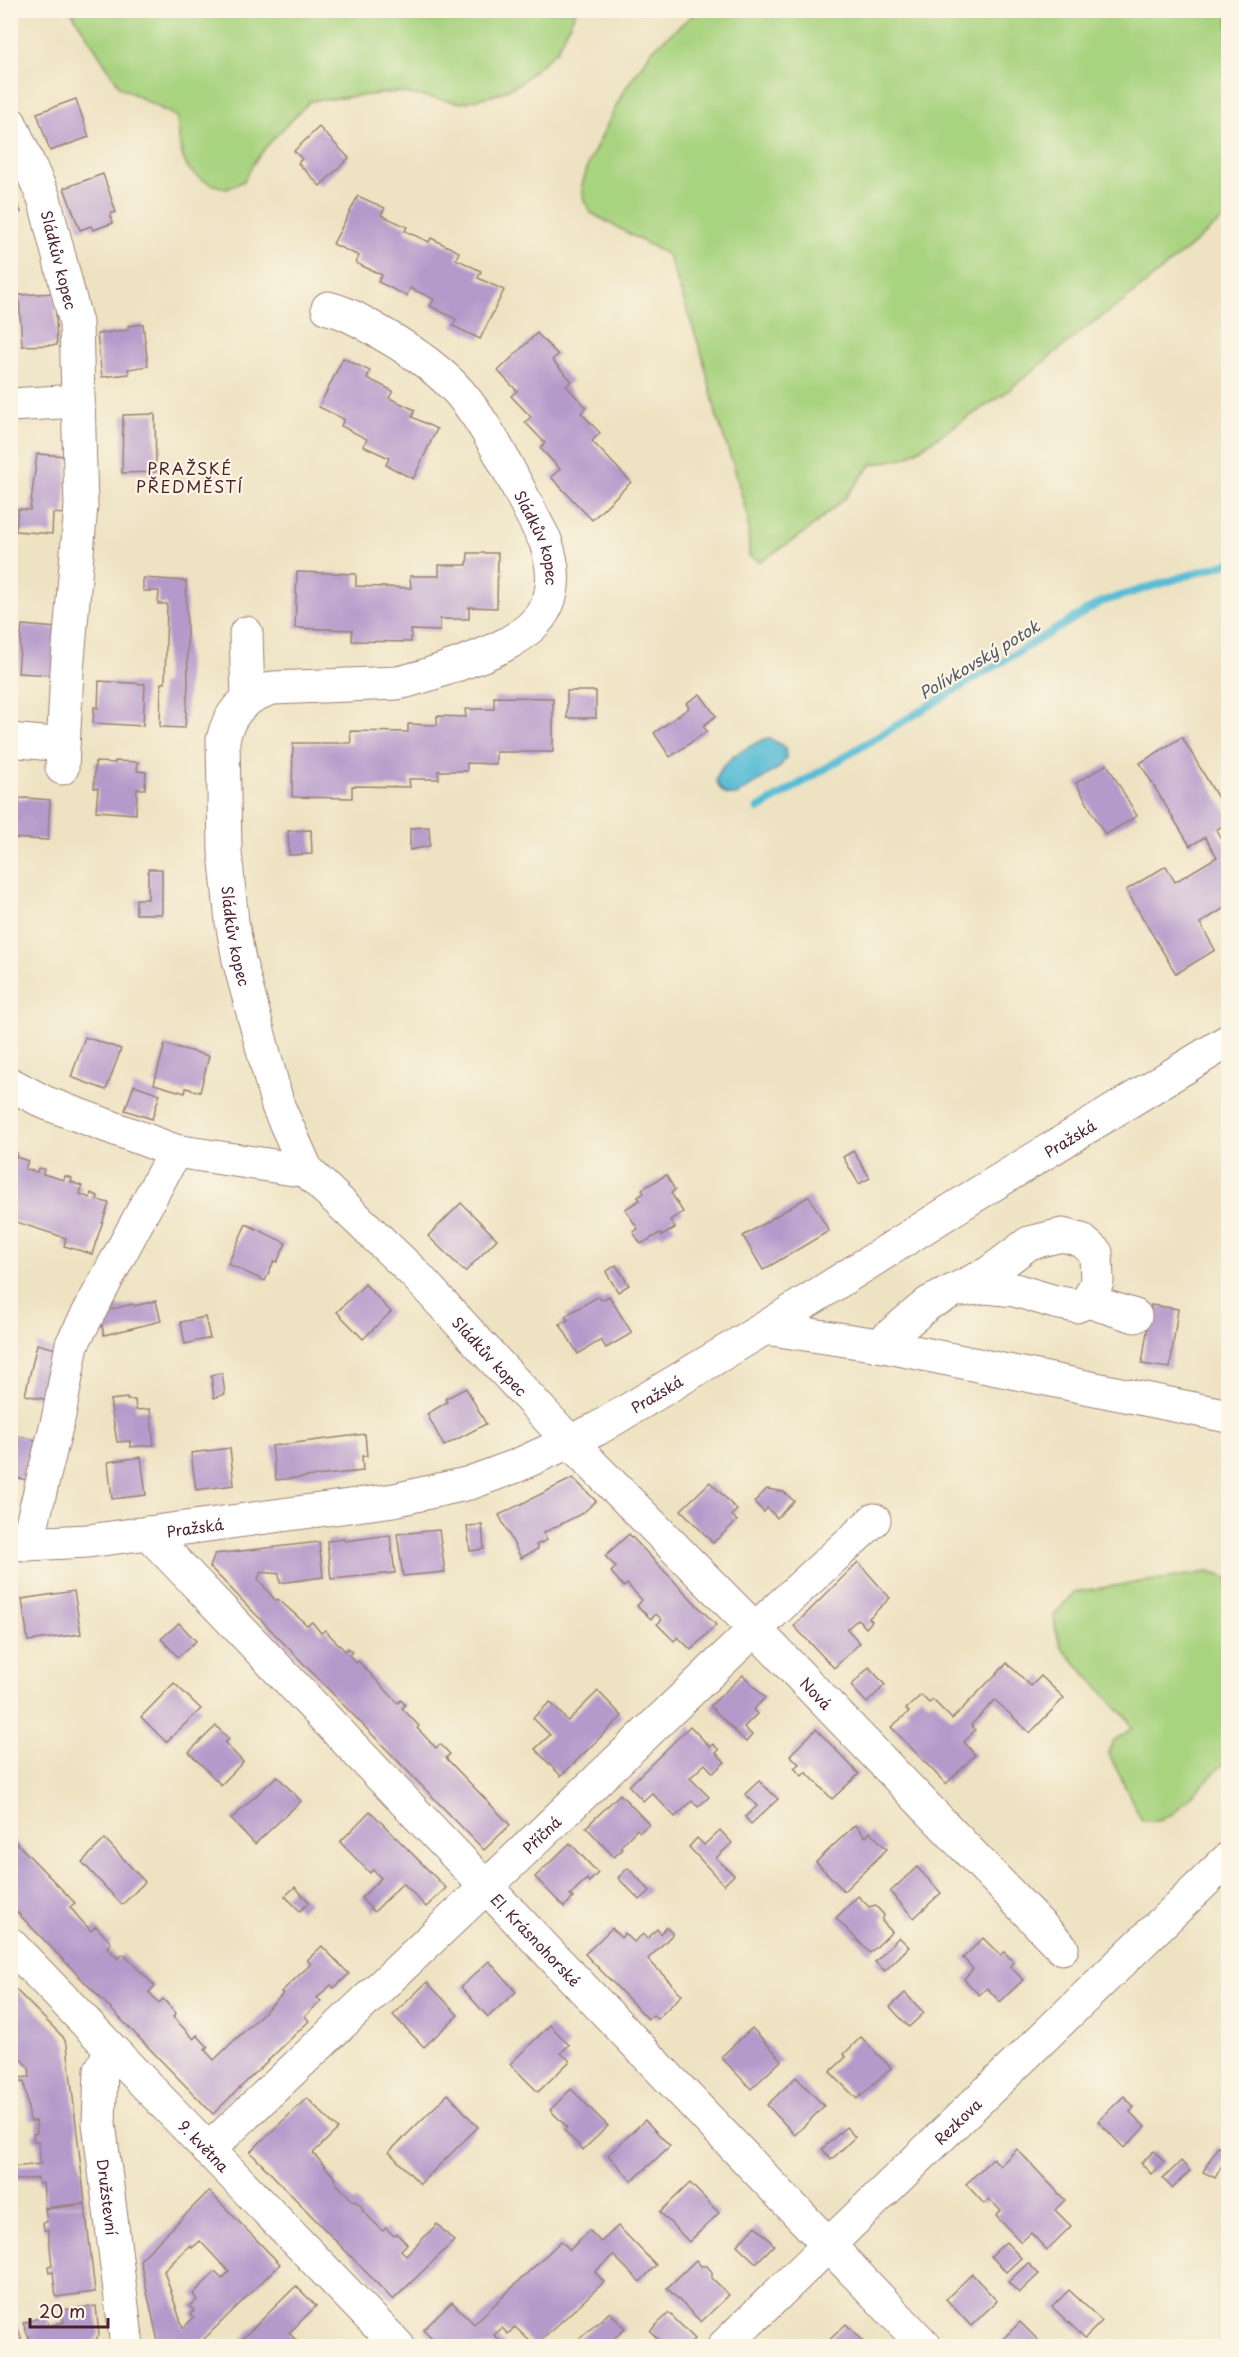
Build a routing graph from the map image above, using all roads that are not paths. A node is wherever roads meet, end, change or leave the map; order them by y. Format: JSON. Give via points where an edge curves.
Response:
{"nodes":[{"id":1,"x":10,"y":123,"type":"edge"},
{"id":2,"x":328,"y":308,"type":"dead end"},
{"id":3,"x":78,"y":401,"type":"junction"},
{"id":4,"x":10,"y":405,"type":"edge"},
{"id":5,"x":246,"y":633,"type":"dead end"},
{"id":6,"x":248,"y":699,"type":"junction"},
{"id":7,"x":10,"y":740,"type":"edge"},
{"id":8,"x":1228,"y":1041,"type":"edge"},
{"id":9,"x":10,"y":1084,"type":"edge"},
{"id":10,"x":175,"y":1151,"type":"junction"},
{"id":11,"x":307,"y":1172,"type":"junction"},
{"id":12,"x":956,"y":1291,"type":"junction"},
{"id":13,"x":1088,"y":1301,"type":"junction"},
{"id":14,"x":1135,"y":1316,"type":"dead end"},
{"id":15,"x":765,"y":1328,"type":"junction"},
{"id":16,"x":879,"y":1345,"type":"junction"},
{"id":17,"x":1228,"y":1416,"type":"edge"},
{"id":18,"x":570,"y":1442,"type":"junction"},
{"id":19,"x":874,"y":1520,"type":"dead end"},
{"id":20,"x":148,"y":1533,"type":"junction"},
{"id":21,"x":19,"y":1544,"type":"edge"},
{"id":22,"x":755,"y":1629,"type":"junction"},
{"id":23,"x":1228,"y":1859,"type":"edge"},
{"id":24,"x":486,"y":1887,"type":"junction"},
{"id":25,"x":10,"y":1944,"type":"edge"},
{"id":26,"x":1062,"y":1948,"type":"dead end"},
{"id":27,"x":111,"y":2050,"type":"junction"},
{"id":28,"x":207,"y":2150,"type":"junction"},
{"id":29,"x":828,"y":2246,"type":"junction"},
{"id":30,"x":127,"y":2346,"type":"edge"},
{"id":31,"x":398,"y":2346,"type":"edge"},
{"id":32,"x":724,"y":2346,"type":"edge"},
{"id":33,"x":925,"y":2346,"type":"edge"}],
"edges":[{"from":1,"to":3,"type":"street","name":"Sládkův kopec","via":[[44,198],[76,323]]},
{"from":2,"to":6,"type":"street","name":"Sládkův kopec","via":[[356,318],[411,352],[444,378],[471,407],[545,540],[553,589],[541,615],[526,631],[486,655],[397,683],[273,688]]},
{"from":3,"to":4,"type":"street"},
{"from":3,"to":7,"type":"street","name":"Sládkův kopec","via":[[81,506],[63,757]]},
{"from":5,"to":6,"type":"street"},
{"from":6,"to":11,"type":"street","name":"Sládkův kopec","via":[[230,717],[223,740],[225,852],[232,922],[249,1005],[278,1106]]},
{"from":8,"to":15,"type":"street","name":"Pražská"},
{"from":9,"to":10,"type":"street","via":[[46,1103]]},
{"from":10,"to":11,"type":"street"},
{"from":10,"to":21,"type":"street","via":[[72,1344],[59,1415]]},
{"from":11,"to":18,"type":"street","name":"Sládkův kopec","via":[[414,1273]]},
{"from":12,"to":13,"type":"street","via":[[987,1287],[1076,1306]]},
{"from":12,"to":13,"type":"street","via":[[989,1273],[1029,1243],[1062,1234],[1082,1240],[1096,1253],[1097,1282]]},
{"from":12,"to":16,"type":"street","via":[[929,1302]]},
{"from":13,"to":14,"type":"street"},
{"from":15,"to":16,"type":"street"},
{"from":15,"to":18,"type":"street","name":"Pražská"},
{"from":16,"to":17,"type":"street"},
{"from":18,"to":20,"type":"street","name":"Pražská","via":[[470,1484],[428,1494]]},
{"from":18,"to":22,"type":"street","name":"Nová"},
{"from":19,"to":22,"type":"street","name":"Příčná"},
{"from":20,"to":21,"type":"street","name":"Pražská"},
{"from":20,"to":24,"type":"street","name":"El. Krásnohorské"},
{"from":22,"to":24,"type":"street","name":"Příčná"},
{"from":22,"to":26,"type":"street","name":"Nová"},
{"from":23,"to":29,"type":"street","name":"Rezkova"},
{"from":24,"to":28,"type":"street","name":"Příčná"},
{"from":24,"to":29,"type":"street","name":"El. Krásnohorské"},
{"from":25,"to":27,"type":"street","name":"9. května"},
{"from":27,"to":28,"type":"street","name":"9. května"},
{"from":27,"to":30,"type":"street","name":"Družstevní","via":[[101,2070],[99,2123]]},
{"from":28,"to":31,"type":"street","name":"9. května"},
{"from":29,"to":32,"type":"street","name":"Rezkova"},
{"from":29,"to":33,"type":"street","name":"El. Krásnohorské"}]}
